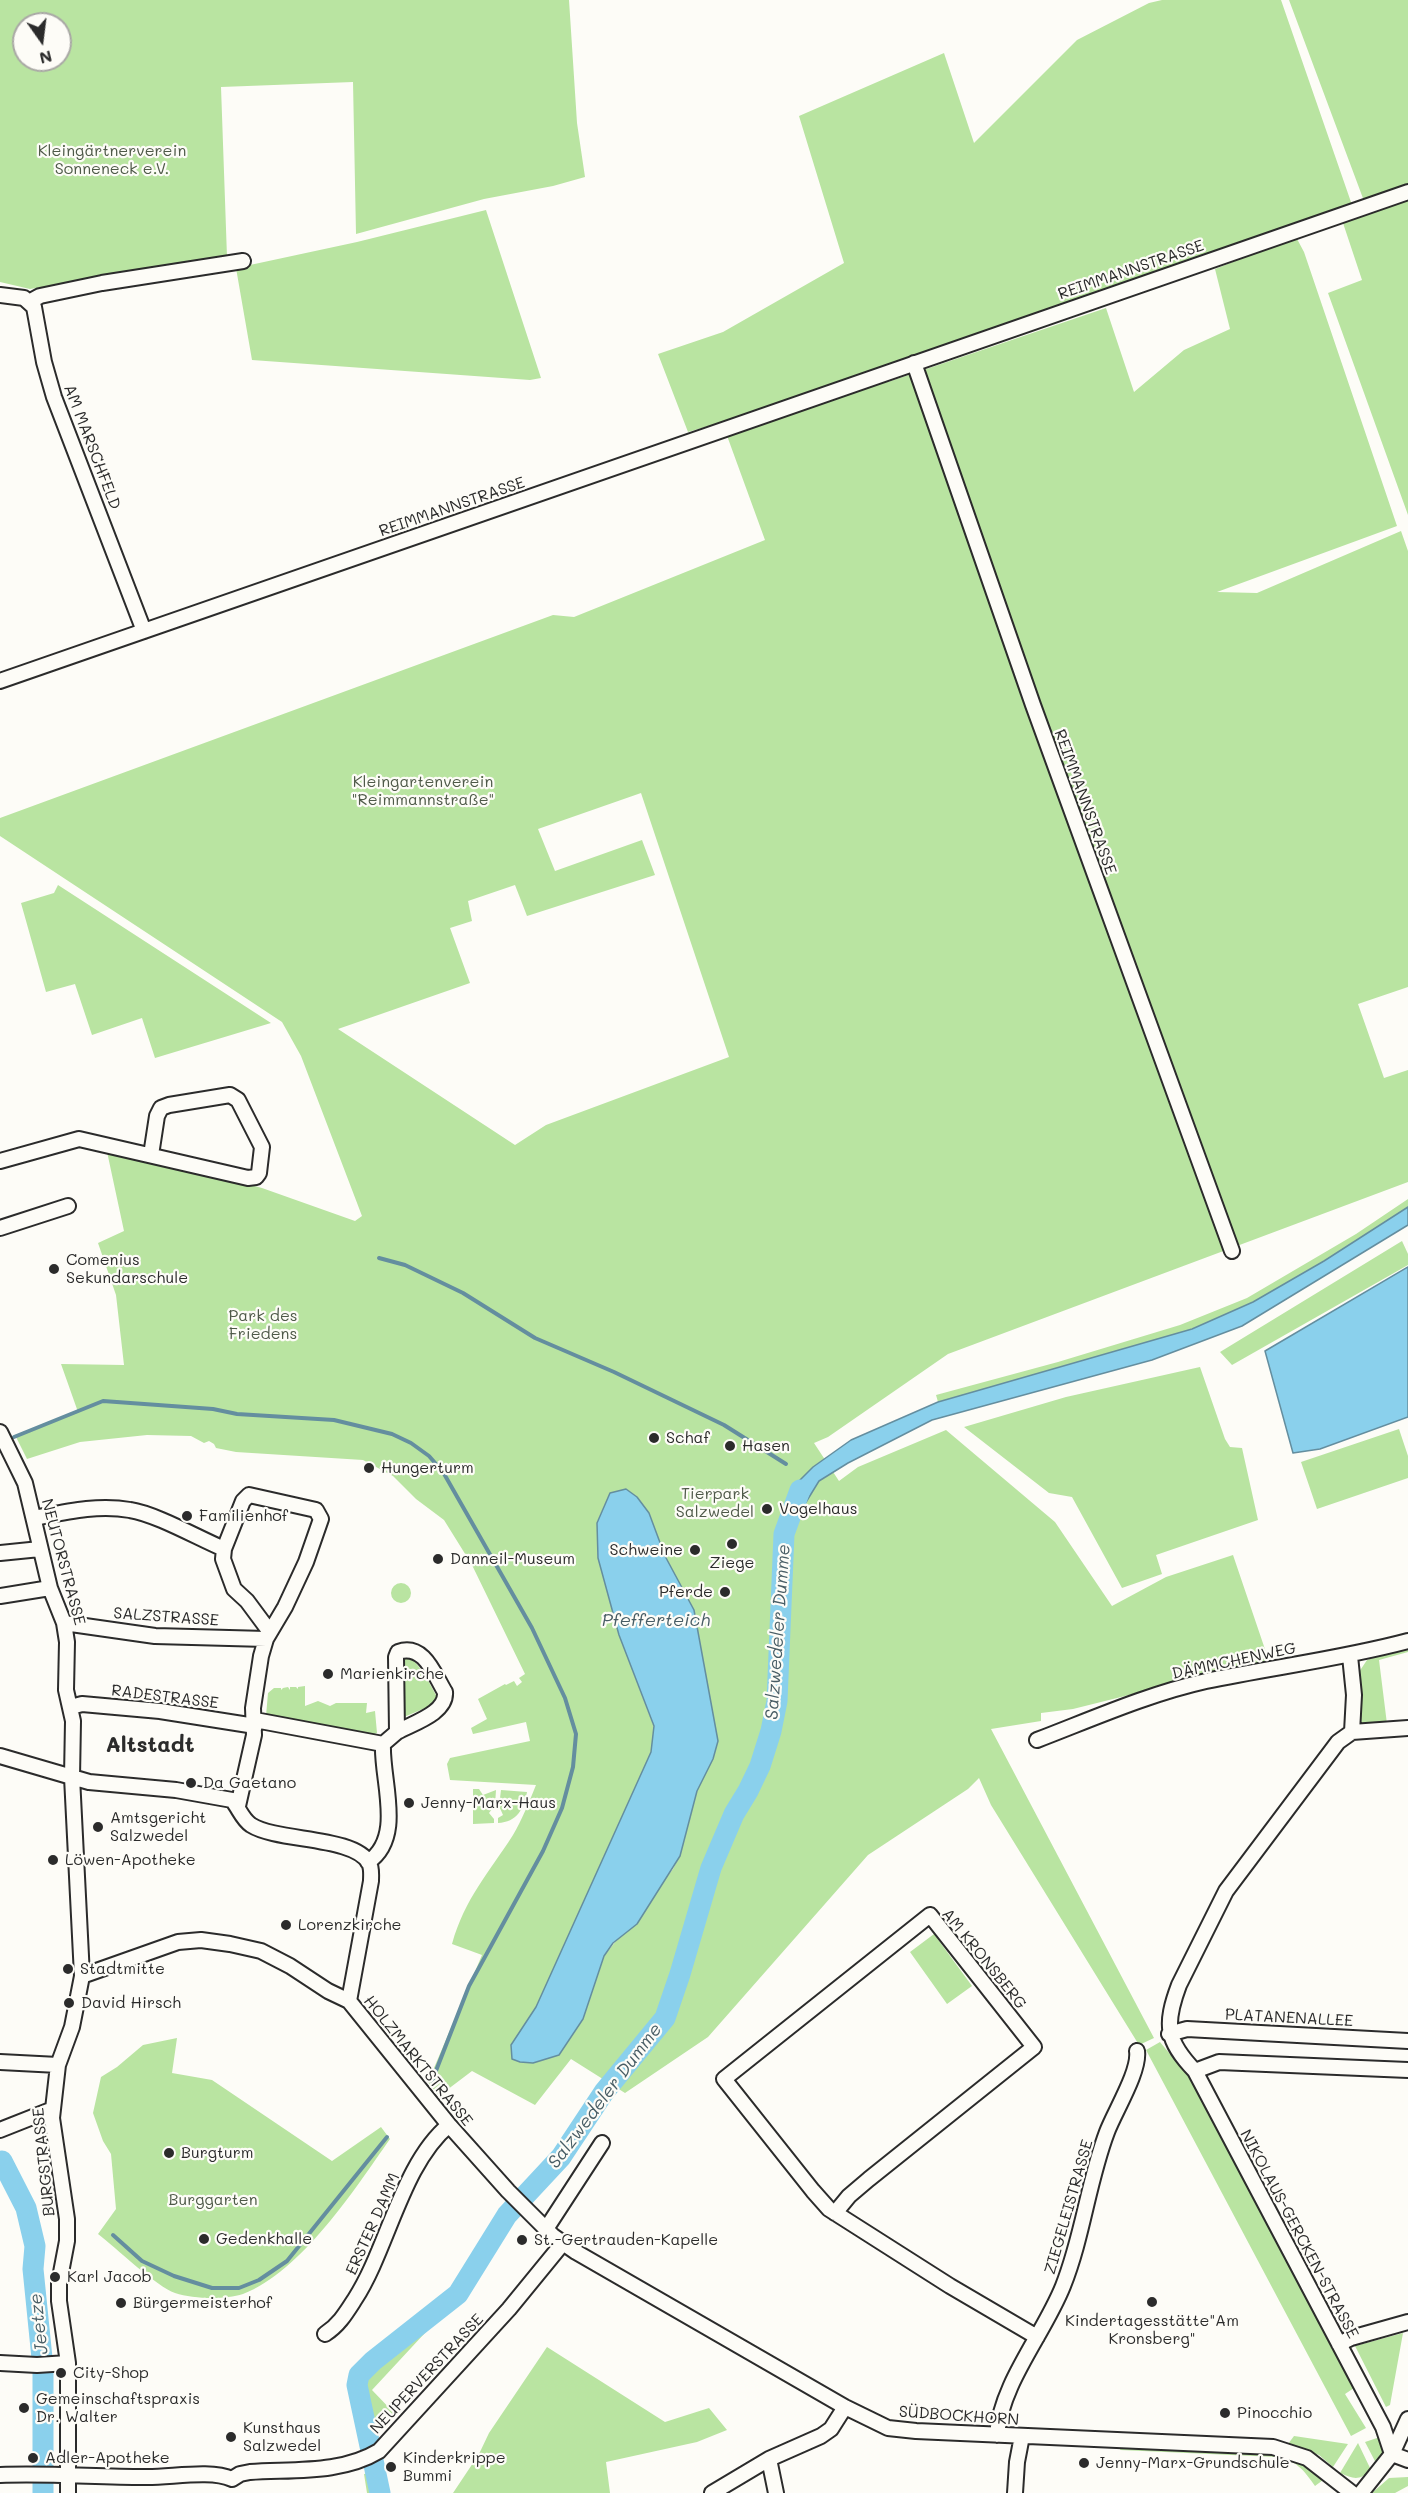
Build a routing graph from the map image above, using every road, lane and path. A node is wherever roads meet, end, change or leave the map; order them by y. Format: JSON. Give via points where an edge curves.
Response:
{"nodes":[{"id":1,"x":1408,"y":192,"type":"edge"},
{"id":2,"x":243,"y":261,"type":"dead end"},
{"id":3,"x":0,"y":295,"type":"edge"},
{"id":4,"x":29,"y":302,"type":"junction"},
{"id":5,"x":914,"y":363,"type":"junction"},
{"id":6,"x":144,"y":631,"type":"junction"},
{"id":7,"x":0,"y":681,"type":"edge"},
{"id":8,"x":151,"y":1155,"type":"junction"},
{"id":9,"x":0,"y":1161,"type":"edge"},
{"id":10,"x":68,"y":1206,"type":"dead end"},
{"id":11,"x":0,"y":1228,"type":"edge"},
{"id":12,"x":1232,"y":1251,"type":"dead end"},
{"id":13,"x":1,"y":1434,"type":"edge"},
{"id":14,"x":34,"y":1518,"type":"junction"},
{"id":15,"x":40,"y":1549,"type":"junction"},
{"id":16,"x":224,"y":1549,"type":"junction"},
{"id":17,"x":0,"y":1553,"type":"edge"},
{"id":18,"x":50,"y":1588,"type":"junction"},
{"id":19,"x":0,"y":1596,"type":"edge"},
{"id":20,"x":64,"y":1623,"type":"junction"},
{"id":21,"x":268,"y":1636,"type":"junction"},
{"id":22,"x":1408,"y":1641,"type":"edge"},
{"id":23,"x":1350,"y":1656,"type":"junction"},
{"id":24,"x":71,"y":1707,"type":"junction"},
{"id":25,"x":255,"y":1724,"type":"junction"},
{"id":26,"x":1408,"y":1728,"type":"edge"},
{"id":27,"x":397,"y":1732,"type":"junction"},
{"id":28,"x":1352,"y":1732,"type":"junction"},
{"id":29,"x":1037,"y":1740,"type":"dead end"},
{"id":30,"x":383,"y":1744,"type":"junction"},
{"id":31,"x":0,"y":1756,"type":"edge"},
{"id":32,"x":72,"y":1777,"type":"junction"},
{"id":33,"x":238,"y":1806,"type":"junction"},
{"id":34,"x":368,"y":1862,"type":"junction"},
{"id":35,"x":82,"y":1976,"type":"junction"},
{"id":36,"x":349,"y":2001,"type":"junction"},
{"id":37,"x":1169,"y":2034,"type":"junction"},
{"id":38,"x":1408,"y":2041,"type":"edge"},
{"id":39,"x":1137,"y":2051,"type":"dead end"},
{"id":40,"x":0,"y":2062,"type":"edge"},
{"id":41,"x":58,"y":2065,"type":"junction"},
{"id":42,"x":1408,"y":2070,"type":"edge"},
{"id":43,"x":1195,"y":2071,"type":"junction"},
{"id":44,"x":52,"y":2109,"type":"junction"},
{"id":45,"x":449,"y":2125,"type":"junction"},
{"id":46,"x":0,"y":2130,"type":"edge"},
{"id":47,"x":602,"y":2142,"type":"dead end"},
{"id":48,"x":835,"y":2213,"type":"junction"},
{"id":49,"x":546,"y":2229,"type":"junction"},
{"id":50,"x":562,"y":2244,"type":"junction"},
{"id":51,"x":1408,"y":2322,"type":"edge"},
{"id":52,"x":325,"y":2334,"type":"dead end"},
{"id":53,"x":1037,"y":2337,"type":"junction"},
{"id":54,"x":1339,"y":2344,"type":"junction"},
{"id":55,"x":0,"y":2363,"type":"edge"},
{"id":56,"x":68,"y":2363,"type":"junction"},
{"id":57,"x":845,"y":2408,"type":"junction"},
{"id":58,"x":1408,"y":2419,"type":"edge"},
{"id":59,"x":997,"y":2435,"type":"junction"},
{"id":60,"x":1022,"y":2436,"type":"junction"},
{"id":61,"x":1392,"y":2454,"type":"junction"},
{"id":62,"x":769,"y":2459,"type":"junction"},
{"id":63,"x":1408,"y":2460,"type":"edge"},
{"id":64,"x":68,"y":2474,"type":"junction"},
{"id":65,"x":0,"y":2475,"type":"edge"},
{"id":66,"x":231,"y":2486,"type":"edge"},
{"id":67,"x":68,"y":2493,"type":"edge"},
{"id":68,"x":712,"y":2493,"type":"edge"},
{"id":69,"x":776,"y":2493,"type":"edge"},
{"id":70,"x":1015,"y":2493,"type":"edge"},
{"id":71,"x":1352,"y":2493,"type":"edge"},
{"id":72,"x":1361,"y":2493,"type":"edge"}],
"edges":[{"from":1,"to":5,"type":"street","name":"REIMMANNSTRASSE"},
{"from":2,"to":4,"type":"street","via":[[102,283],[40,296]]},
{"from":3,"to":4,"type":"street"},
{"from":4,"to":6,"type":"street","name":"AM MARSCHFELD","via":[[36,313],[54,397]]},
{"from":5,"to":6,"type":"street","name":"REIMMANNSTRASSE"},
{"from":5,"to":12,"type":"street","name":"REIMMANNSTRASSE","via":[[1033,705]]},
{"from":6,"to":7,"type":"street","name":"REIMMANNSTRASSE"},
{"from":8,"to":8,"type":"street","via":[[248,1179],[259,1173],[262,1147],[238,1100],[230,1095],[161,1108]]},
{"from":8,"to":9,"type":"street","via":[[80,1138]]},
{"from":10,"to":11,"type":"street"},
{"from":13,"to":14,"type":"street","name":"NEUTORSTRASSE","via":[[25,1483]]},
{"from":14,"to":15,"type":"street","name":"NEUTORSTRASSE"},
{"from":14,"to":16,"type":"street","via":[[74,1510],[137,1511]]},
{"from":15,"to":17,"type":"street"},
{"from":15,"to":18,"type":"street","name":"NEUTORSTRASSE"},
{"from":16,"to":21,"type":"street","via":[[226,1572],[234,1590],[247,1601]]},
{"from":16,"to":21,"type":"street","via":[[243,1501],[249,1496],[316,1510],[321,1519],[306,1562]]},
{"from":18,"to":19,"type":"street"},
{"from":18,"to":20,"type":"street","name":"NEUTORSTRASSE"},
{"from":20,"to":21,"type":"street","name":"SALZSTRASSE","via":[[155,1636]]},
{"from":20,"to":24,"type":"street","name":"NEUTORSTRASSE","via":[[66,1690]]},
{"from":21,"to":25,"type":"street","via":[[255,1698]]},
{"from":22,"to":23,"type":"street","name":"DÄMMCHENWEG"},
{"from":23,"to":28,"type":"street"},
{"from":23,"to":29,"type":"street","name":"DÄMMCHENWEG","via":[[1173,1690]]},
{"from":24,"to":25,"type":"street","name":"RADESTRASSE","via":[[82,1704],[160,1711]]},
{"from":24,"to":32,"type":"street","name":"NEUTORSTRASSE"},
{"from":25,"to":30,"type":"street","name":"RADESTRASSE"},
{"from":25,"to":33,"type":"street"},
{"from":26,"to":28,"type":"street"},
{"from":27,"to":27,"type":"street","via":[[440,1708],[445,1699],[445,1692],[424,1657],[407,1649],[398,1652],[396,1658]]},
{"from":27,"to":30,"type":"street"},
{"from":28,"to":37,"type":"street","via":[[1338,1742],[1226,1891],[1179,1985]]},
{"from":30,"to":34,"type":"street","via":[[389,1814],[381,1850]]},
{"from":31,"to":32,"type":"street"},
{"from":32,"to":33,"type":"street","via":[[207,1794],[232,1800]]},
{"from":32,"to":35,"type":"street","name":"BURGSTRASSE"},
{"from":33,"to":34,"type":"street","via":[[242,1816],[264,1831],[341,1847]]},
{"from":34,"to":36,"type":"street","via":[[371,1881]]},
{"from":35,"to":36,"type":"street","name":"HOLZMARKTSTRASSE","via":[[178,1942],[201,1940],[261,1951]]},
{"from":35,"to":41,"type":"street","name":"BURGSTRASSE","via":[[72,2027]]},
{"from":36,"to":45,"type":"street","name":"HOLZMARKTSTRASSE"},
{"from":37,"to":38,"type":"street","name":"PLATANENALLEE","via":[[1187,2029]]},
{"from":37,"to":43,"type":"street","name":"NIKOLAUS-GERCKEN-STRASSE","via":[[1174,2047]]},
{"from":39,"to":53,"type":"street","name":"ZIEGELEISTRASSE","via":[[1136,2067],[1100,2154],[1063,2286]]},
{"from":40,"to":41,"type":"street"},
{"from":41,"to":44,"type":"street","name":"BURGSTRASSE"},
{"from":42,"to":43,"type":"street","via":[[1219,2062]]},
{"from":43,"to":54,"type":"street","name":"NIKOLAUS-GERCKEN-STRASSE"},
{"from":44,"to":46,"type":"street"},
{"from":44,"to":56,"type":"street","name":"BURGSTRASSE","via":[[67,2219],[59,2301]]},
{"from":45,"to":49,"type":"street","name":"HOLZMARKTSTRASSE"},
{"from":45,"to":52,"type":"street","name":"ERSTER DAMM","via":[[413,2173],[366,2282],[338,2325]]},
{"from":47,"to":49,"type":"street"},
{"from":48,"to":48,"type":"street","name":"AM KRONSBERG","via":[[724,2079],[930,1915],[1034,2047],[869,2179]]},
{"from":48,"to":53,"type":"street","name":"AM KRONSBERG"},
{"from":49,"to":50,"type":"street","name":"HOLZMARKTSTRASSE"},
{"from":50,"to":57,"type":"street","name":"SÜDBOCKHORN"},
{"from":50,"to":66,"type":"street","name":"NEUPERVERSTRASSE","via":[[509,2309],[379,2451],[366,2459],[335,2467],[244,2473]]},
{"from":51,"to":54,"type":"street"},
{"from":53,"to":59,"type":"street","name":"ZIEGELEISTRASSE","via":[[1002,2406]]},
{"from":54,"to":61,"type":"street","name":"NIKOLAUS-GERCKEN-STRASSE","via":[[1383,2427]]},
{"from":55,"to":56,"type":"street"},
{"from":56,"to":64,"type":"street","name":"BURGSTRASSE"},
{"from":57,"to":59,"type":"street","name":"SÜDBOCKHORN","via":[[903,2430]]},
{"from":57,"to":62,"type":"street","via":[[831,2429],[821,2436]]},
{"from":58,"to":61,"type":"street"},
{"from":59,"to":60,"type":"street","name":"SÜDBOCKHORN"},
{"from":60,"to":70,"type":"street"},
{"from":60,"to":71,"type":"street","name":"SÜDBOCKHORN","via":[[1284,2449],[1307,2458]]},
{"from":61,"to":63,"type":"street"},
{"from":61,"to":72,"type":"street"},
{"from":62,"to":68,"type":"street"},
{"from":62,"to":69,"type":"street"},
{"from":64,"to":65,"type":"street","name":"NEUPERVERSTRASSE"},
{"from":64,"to":66,"type":"street","name":"NEUPERVERSTRASSE","via":[[212,2475],[225,2476]]},
{"from":64,"to":67,"type":"street","name":"BURGSTRASSE"}]}
